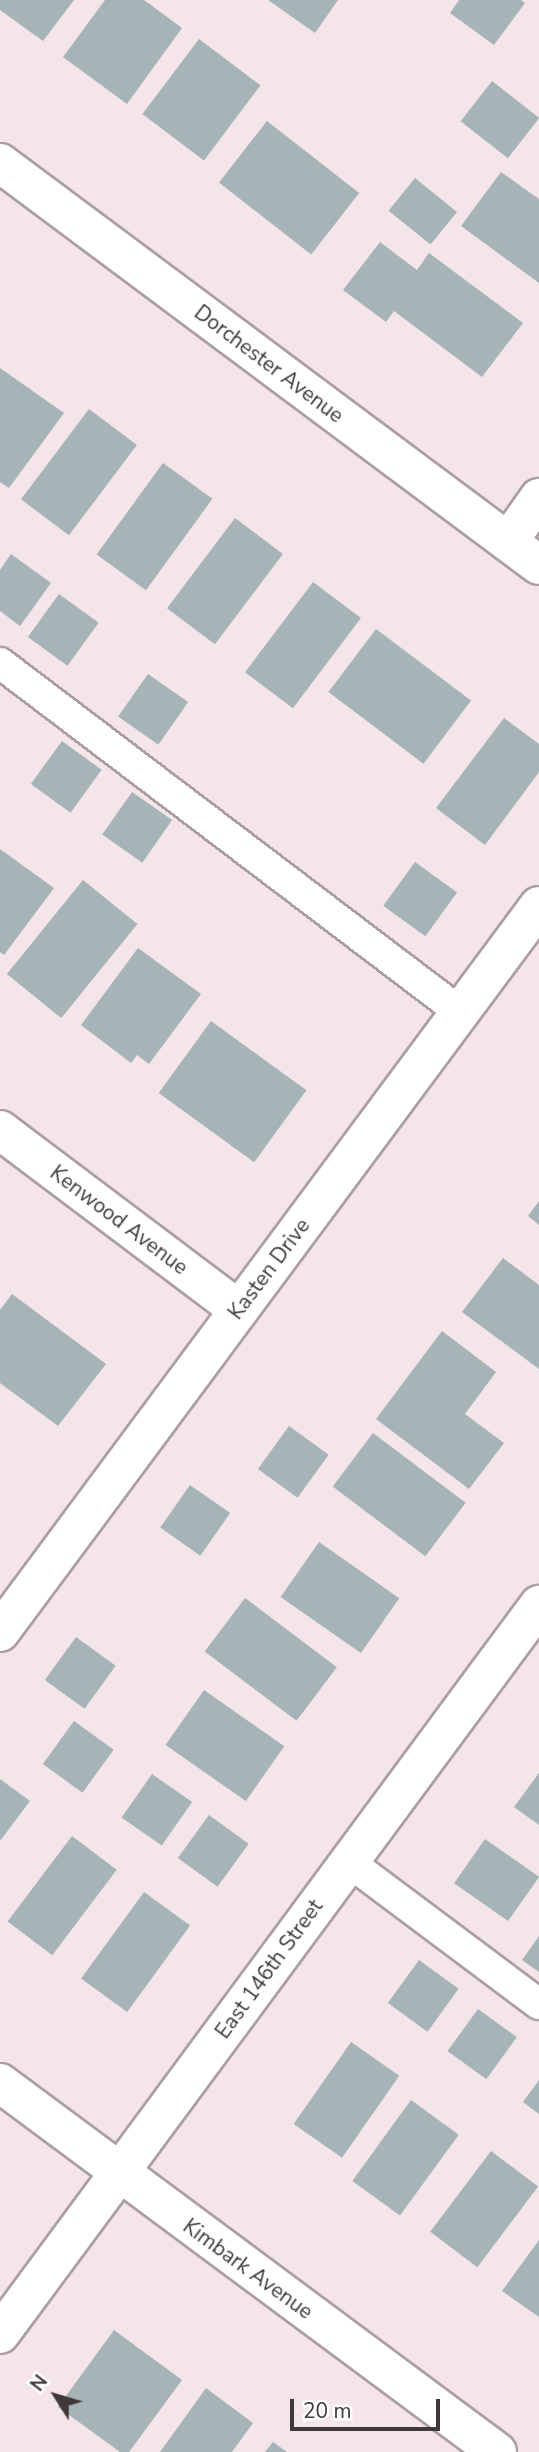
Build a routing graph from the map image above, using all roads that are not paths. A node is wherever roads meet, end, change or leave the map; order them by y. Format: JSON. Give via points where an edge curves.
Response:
{"nodes":[{"id":1,"x":0,"y":163,"type":"edge"},
{"id":2,"x":539,"y":499,"type":"edge"},
{"id":3,"x":508,"y":542,"type":"junction"},
{"id":4,"x":539,"y":565,"type":"edge"},
{"id":5,"x":0,"y":663,"type":"edge"},
{"id":6,"x":539,"y":906,"type":"edge"},
{"id":7,"x":460,"y":1012,"type":"junction"},
{"id":8,"x":0,"y":1130,"type":"edge"},
{"id":9,"x":239,"y":1310,"type":"junction"},
{"id":10,"x":539,"y":1605,"type":"edge"},
{"id":11,"x":5,"y":1614,"type":"edge"},
{"id":12,"x":349,"y":1862,"type":"junction"},
{"id":13,"x":539,"y":2004,"type":"edge"},
{"id":14,"x":0,"y":2083,"type":"edge"},
{"id":15,"x":119,"y":2174,"type":"junction"},
{"id":16,"x":0,"y":2334,"type":"edge"},
{"id":17,"x":497,"y":2452,"type":"edge"}],
"edges":[{"from":1,"to":3,"type":"street","name":"Dorchester Avenue"},
{"from":2,"to":3,"type":"street"},
{"from":3,"to":4,"type":"street","name":"Dorchester Avenue"},
{"from":5,"to":7,"type":"lane"},
{"from":6,"to":7,"type":"street","name":"Kasten Drive"},
{"from":7,"to":9,"type":"street","name":"Kasten Drive"},
{"from":8,"to":9,"type":"street","name":"Kenwood Avenue"},
{"from":9,"to":11,"type":"street","name":"Kasten Drive"},
{"from":10,"to":12,"type":"street","name":"East 146th Street"},
{"from":12,"to":13,"type":"lane"},
{"from":12,"to":15,"type":"street","name":"East 146th Street"},
{"from":14,"to":15,"type":"street","name":"Kimbark Avenue"},
{"from":15,"to":16,"type":"street","name":"East 146th Street"},
{"from":15,"to":17,"type":"street","name":"Kimbark Avenue"}]}
